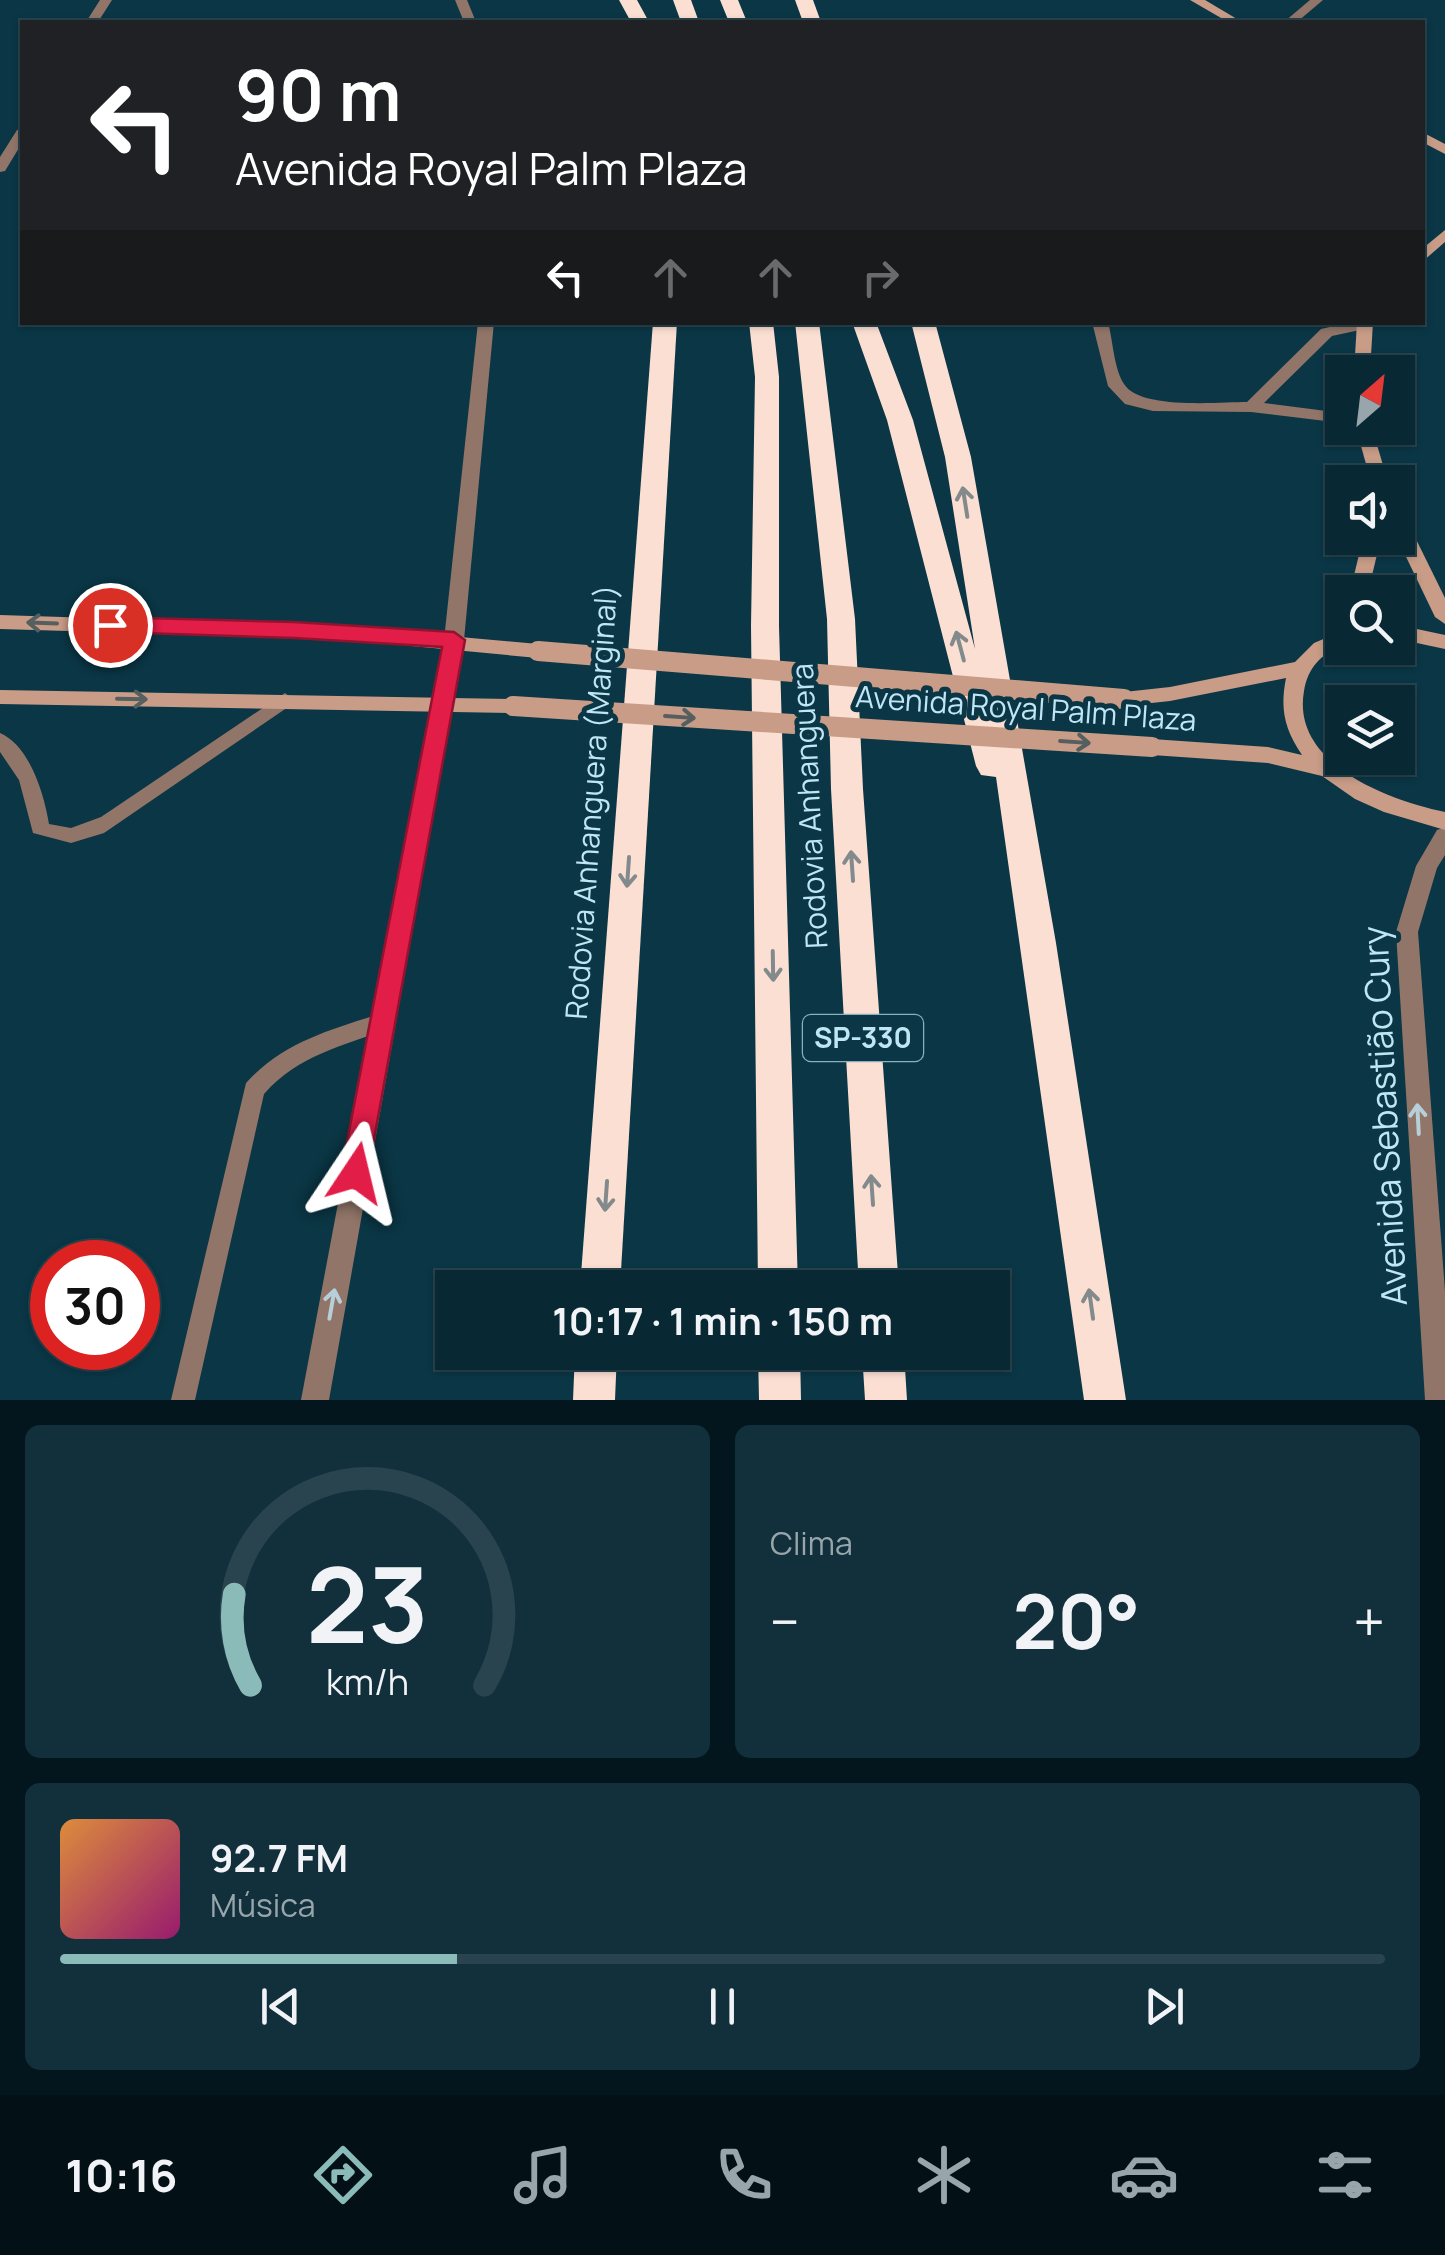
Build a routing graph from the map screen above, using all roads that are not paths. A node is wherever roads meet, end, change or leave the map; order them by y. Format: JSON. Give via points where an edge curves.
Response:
{"nodes":[{"id":1,"x":1196,"y":0,"type":"edge"},
{"id":2,"x":1317,"y":0,"type":"edge"},
{"id":3,"x":1232,"y":20,"type":"edge"},
{"id":4,"x":1292,"y":20,"type":"edge"},
{"id":5,"x":20,"y":136,"type":"edge"},
{"id":6,"x":0,"y":168,"type":"edge"},
{"id":7,"x":1445,"y":234,"type":"edge"},
{"id":8,"x":1425,"y":255,"type":"edge"},
{"id":9,"x":486,"y":325,"type":"edge"},
{"id":10,"x":665,"y":325,"type":"edge"},
{"id":11,"x":761,"y":325,"type":"edge"},
{"id":12,"x":807,"y":325,"type":"edge"},
{"id":13,"x":865,"y":325,"type":"edge"},
{"id":14,"x":924,"y":325,"type":"edge"},
{"id":15,"x":1101,"y":325,"type":"edge"},
{"id":16,"x":1359,"y":325,"type":"edge"},
{"id":17,"x":1364,"y":325,"type":"edge"},
{"id":18,"x":1363,"y":355,"type":"edge"},
{"id":19,"x":1251,"y":408,"type":"junction"},
{"id":20,"x":1325,"y":416,"type":"edge"},
{"id":21,"x":1415,"y":555,"type":"edge"},
{"id":22,"x":1445,"y":616,"type":"edge"},
{"id":23,"x":0,"y":622,"type":"edge"},
{"id":24,"x":1415,"y":636,"type":"edge"},
{"id":25,"x":454,"y":640,"type":"junction"},
{"id":26,"x":1445,"y":642,"type":"edge"},
{"id":27,"x":1325,"y":646,"type":"edge"},
{"id":28,"x":1300,"y":668,"type":"junction"},
{"id":29,"x":0,"y":697,"type":"edge"},
{"id":30,"x":285,"y":700,"type":"junction"},
{"id":31,"x":442,"y":702,"type":"junction"},
{"id":32,"x":0,"y":740,"type":"edge"},
{"id":33,"x":1325,"y":767,"type":"edge"},
{"id":34,"x":1325,"y":769,"type":"edge"},
{"id":35,"x":1334,"y":775,"type":"edge"},
{"id":36,"x":1445,"y":821,"type":"edge"},
{"id":37,"x":1445,"y":836,"type":"edge"},
{"id":38,"x":1039,"y":943,"type":"junction"},
{"id":39,"x":384,"y":1022,"type":"junction"},
{"id":40,"x":601,"y":1270,"type":"edge"},
{"id":41,"x":778,"y":1270,"type":"edge"},
{"id":42,"x":878,"y":1270,"type":"edge"},
{"id":43,"x":595,"y":1370,"type":"edge"},
{"id":44,"x":779,"y":1370,"type":"edge"},
{"id":45,"x":884,"y":1370,"type":"edge"},
{"id":46,"x":183,"y":1400,"type":"edge"},
{"id":47,"x":315,"y":1400,"type":"edge"},
{"id":48,"x":594,"y":1400,"type":"edge"},
{"id":49,"x":780,"y":1400,"type":"edge"},
{"id":50,"x":886,"y":1400,"type":"edge"},
{"id":51,"x":1106,"y":1400,"type":"edge"},
{"id":52,"x":1439,"y":1400,"type":"edge"}],
"edges":[{"from":1,"to":3,"type":"street"},
{"from":2,"to":4,"type":"street"},
{"from":5,"to":6,"type":"street"},
{"from":7,"to":8,"type":"street"},
{"from":9,"to":25,"type":"street"},
{"from":10,"to":40,"type":"highway","name":"Rodovia Anhanguera (Marginal)","one_way":true},
{"from":11,"to":41,"type":"highway","name":"Rodovia Anhanguera","number":"SP-330","one_way":true},
{"from":42,"to":12,"type":"highway","name":"Rodovia Anhanguera","number":"SP-330","one_way":true,"via":[[842,619]]},
{"from":38,"to":13,"type":"highway","one_way":true,"via":[[900,420]]},
{"from":38,"to":14,"type":"highway","one_way":true,"via":[[958,458]]},
{"from":15,"to":19,"type":"street","via":[[1116,386],[1131,400]]},
{"from":16,"to":19,"type":"street","via":[[1326,332]]},
{"from":17,"to":18,"type":"street"},
{"from":19,"to":20,"type":"street"},
{"from":21,"to":22,"type":"street"},
{"from":25,"to":23,"type":"street","name":"Avenida Royal Palm Plaza","one_way":true},
{"from":24,"to":26,"type":"street"},
{"from":25,"to":28,"type":"street","name":"Avenida Royal Palm Plaza","bridge":true,"via":[[1124,699]]},
{"from":25,"to":31,"type":"street"},
{"from":27,"to":28,"type":"street"},
{"from":28,"to":33,"type":"street","via":[[1291,690],[1293,716]]},
{"from":29,"to":30,"type":"street","name":"Avenida Royal Palm Plaza","one_way":true},
{"from":30,"to":31,"type":"street","name":"Avenida Royal Palm Plaza"},
{"from":30,"to":32,"type":"lane","via":[[118,816],[61,838],[40,828],[22,764]]},
{"from":31,"to":34,"type":"street","name":"Avenida Royal Palm Plaza","one_way":true,"bridge":true,"via":[[1268,755]]},
{"from":31,"to":39,"type":"street"},
{"from":35,"to":36,"type":"street","via":[[1384,806]]},
{"from":52,"to":37,"type":"street","name":"Avenida Sebastião Cury","one_way":true,"via":[[1406,932],[1426,866]]},
{"from":51,"to":38,"type":"highway","one_way":true},
{"from":39,"to":46,"type":"lane","via":[[298,1049],[254,1090]]},
{"from":47,"to":39,"type":"street","one_way":true},
{"from":43,"to":48,"type":"highway"},
{"from":44,"to":49,"type":"highway"},
{"from":45,"to":50,"type":"highway"}]}
